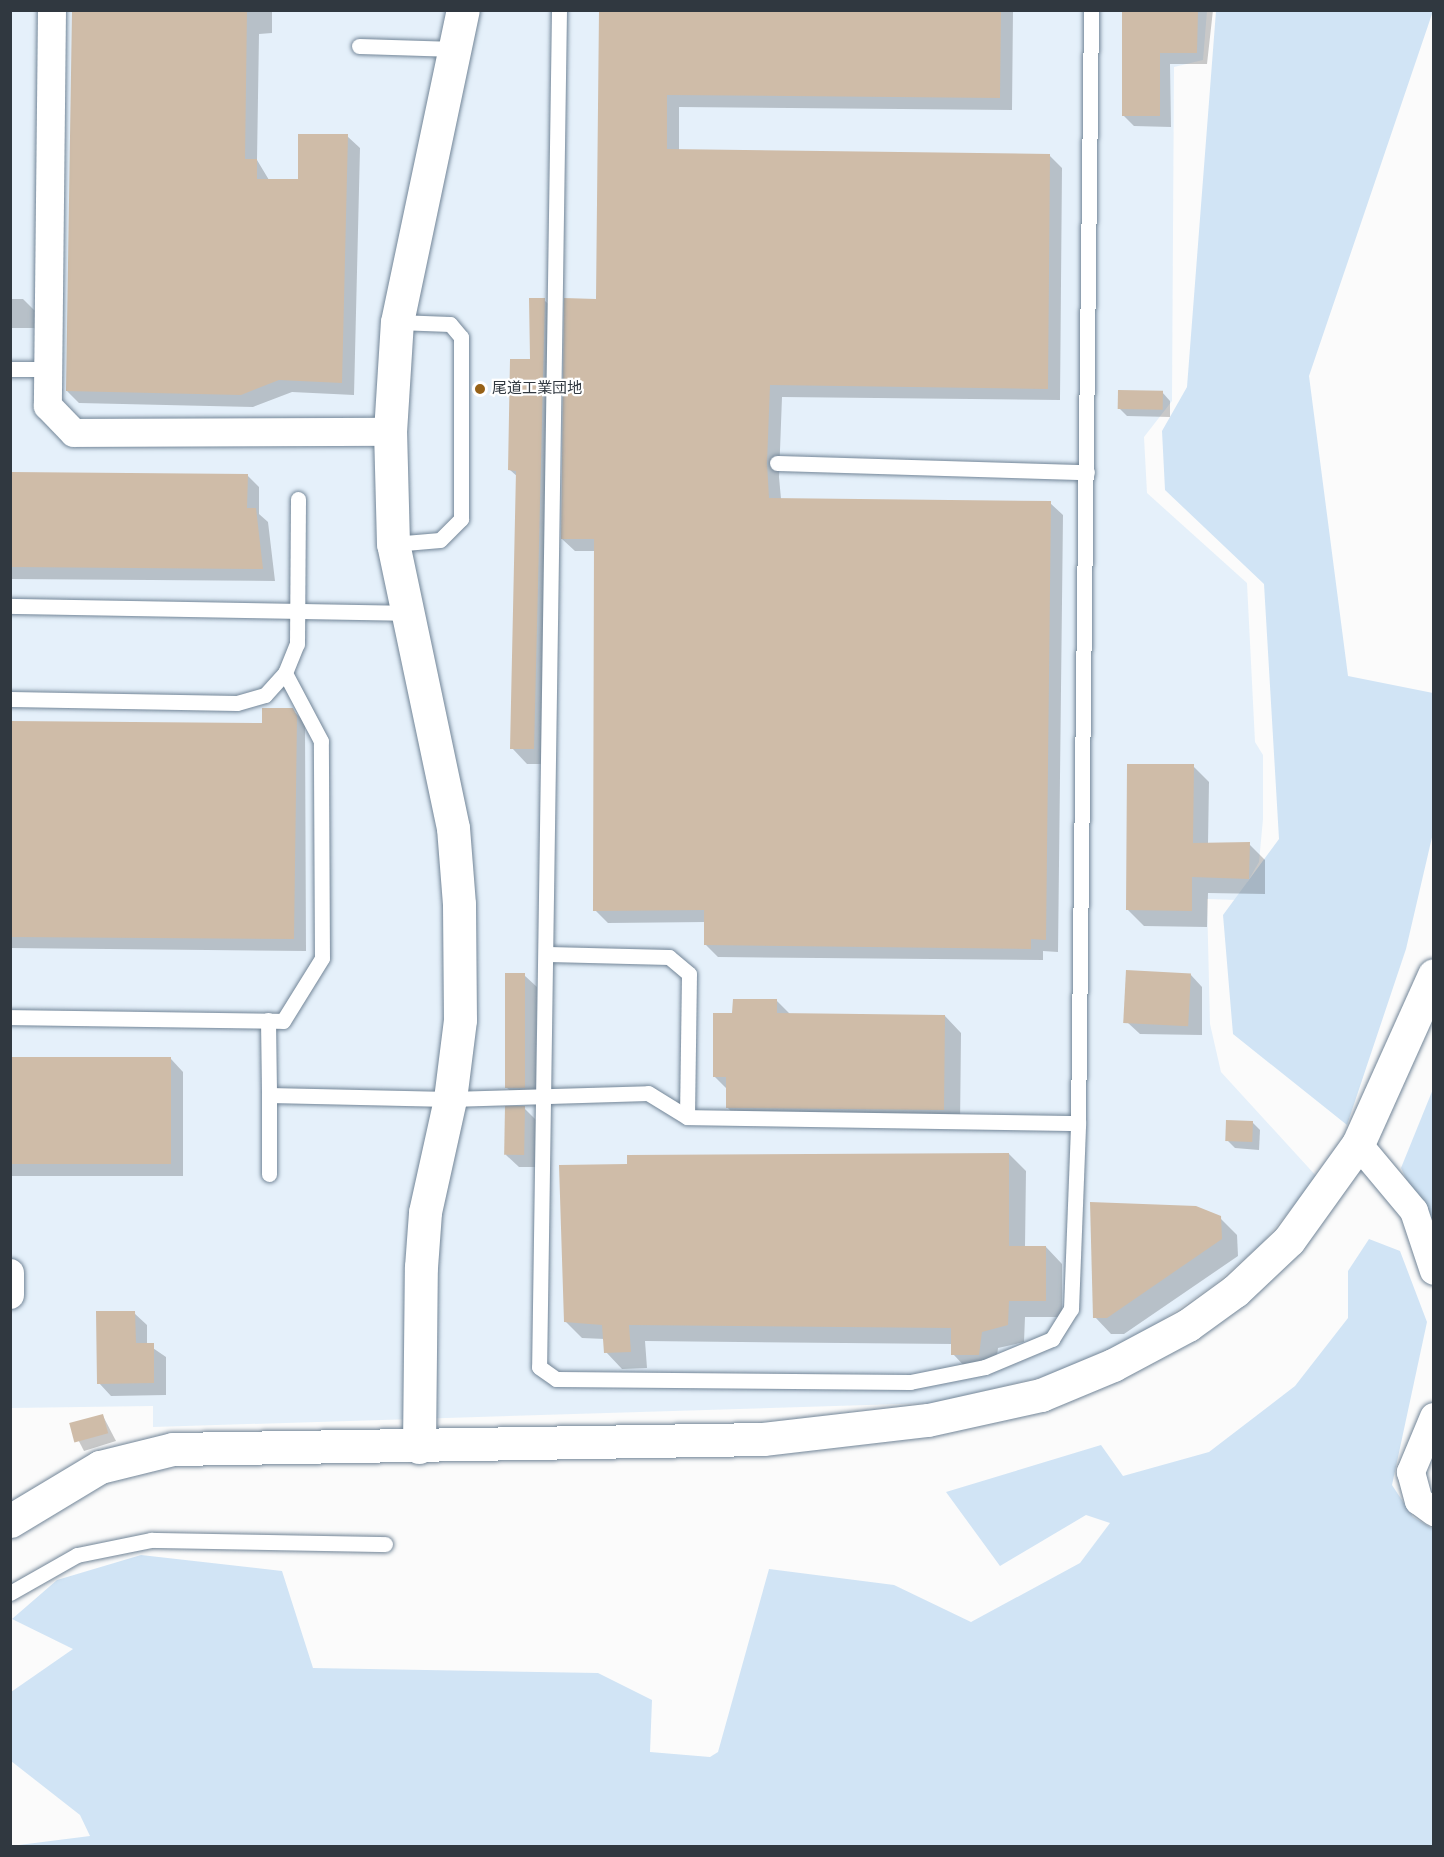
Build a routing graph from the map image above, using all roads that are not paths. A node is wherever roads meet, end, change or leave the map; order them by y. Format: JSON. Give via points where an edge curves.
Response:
{"nodes":[{"id":1,"x":51,"y":10,"type":"edge"},
{"id":2,"x":463,"y":10,"type":"edge"},
{"id":3,"x":559,"y":10,"type":"edge"},
{"id":4,"x":1091,"y":10,"type":"edge"},
{"id":5,"x":358,"y":46,"type":"dead end"},
{"id":6,"x":456,"y":49,"type":"junction"},
{"id":7,"x":397,"y":322,"type":"junction"},
{"id":8,"x":10,"y":369,"type":"edge"},
{"id":9,"x":48,"y":369,"type":"junction"},
{"id":10,"x":390,"y":432,"type":"junction"},
{"id":11,"x":777,"y":463,"type":"dead end"},
{"id":12,"x":1087,"y":472,"type":"junction"},
{"id":13,"x":298,"y":499,"type":"dead end"},
{"id":14,"x":393,"y":544,"type":"junction"},
{"id":15,"x":10,"y":606,"type":"edge"},
{"id":16,"x":297,"y":611,"type":"junction"},
{"id":17,"x":408,"y":613,"type":"junction"},
{"id":18,"x":285,"y":673,"type":"junction"},
{"id":19,"x":10,"y":699,"type":"edge"},
{"id":20,"x":548,"y":954,"type":"junction"},
{"id":21,"x":1434,"y":975,"type":"edge"},
{"id":22,"x":10,"y":1017,"type":"edge"},
{"id":23,"x":268,"y":1020,"type":"junction"},
{"id":24,"x":546,"y":1093,"type":"junction"},
{"id":25,"x":269,"y":1095,"type":"junction"},
{"id":26,"x":450,"y":1099,"type":"junction"},
{"id":27,"x":687,"y":1117,"type":"junction"},
{"id":28,"x":1078,"y":1123,"type":"junction"},
{"id":29,"x":1358,"y":1144,"type":"junction"},
{"id":30,"x":269,"y":1174,"type":"dead end"},
{"id":31,"x":1434,"y":1270,"type":"edge"},
{"id":32,"x":10,"y":1274,"type":"edge"},
{"id":33,"x":10,"y":1295,"type":"edge"},
{"id":34,"x":1434,"y":1417,"type":"edge"},
{"id":35,"x":419,"y":1447,"type":"junction"},
{"id":36,"x":13,"y":1511,"type":"edge"},
{"id":37,"x":1434,"y":1512,"type":"edge"},
{"id":38,"x":385,"y":1544,"type":"dead end"},
{"id":39,"x":10,"y":1593,"type":"edge"}],
"edges":[{"from":1,"to":9,"type":"street"},
{"from":2,"to":6,"type":"street"},
{"from":3,"to":20,"type":"lane"},
{"from":4,"to":12,"type":"lane"},
{"from":5,"to":6,"type":"lane"},
{"from":6,"to":7,"type":"street"},
{"from":7,"to":10,"type":"street"},
{"from":7,"to":14,"type":"lane","via":[[450,324],[461,337],[461,519],[440,540]]},
{"from":8,"to":9,"type":"lane"},
{"from":9,"to":10,"type":"street","via":[[48,406],[74,433]]},
{"from":10,"to":14,"type":"street"},
{"from":11,"to":12,"type":"lane"},
{"from":12,"to":28,"type":"lane"},
{"from":13,"to":16,"type":"lane"},
{"from":14,"to":17,"type":"street"},
{"from":15,"to":16,"type":"lane"},
{"from":16,"to":17,"type":"lane"},
{"from":16,"to":18,"type":"lane","via":[[297,644]]},
{"from":17,"to":26,"type":"street","via":[[453,828],[460,1020]]},
{"from":18,"to":19,"type":"lane","via":[[265,695],[237,703]]},
{"from":18,"to":23,"type":"lane","via":[[321,741],[322,958],[283,1021]]},
{"from":20,"to":24,"type":"lane"},
{"from":20,"to":27,"type":"lane","via":[[669,957],[689,974]]},
{"from":21,"to":29,"type":"street"},
{"from":22,"to":23,"type":"lane"},
{"from":23,"to":25,"type":"lane"},
{"from":24,"to":26,"type":"lane"},
{"from":24,"to":27,"type":"lane","via":[[648,1093]]},
{"from":24,"to":28,"type":"lane","via":[[539,1367],[556,1379],[910,1382],[985,1366],[1052,1339],[1071,1309]]},
{"from":25,"to":26,"type":"lane"},
{"from":25,"to":30,"type":"lane"},
{"from":26,"to":35,"type":"street","via":[[425,1212]]},
{"from":27,"to":28,"type":"lane"},
{"from":29,"to":31,"type":"street","via":[[1414,1211]]},
{"from":29,"to":35,"type":"street","via":[[1289,1240],[1235,1291],[1188,1325],[1113,1365],[1041,1395],[928,1419],[764,1438]]},
{"from":32,"to":33,"type":"street"},
{"from":34,"to":37,"type":"street","via":[[1411,1472],[1419,1501]]},
{"from":35,"to":36,"type":"street","via":[[173,1449],[100,1467]]},
{"from":38,"to":39,"type":"lane","via":[[140,1542],[77,1556]]}]}
